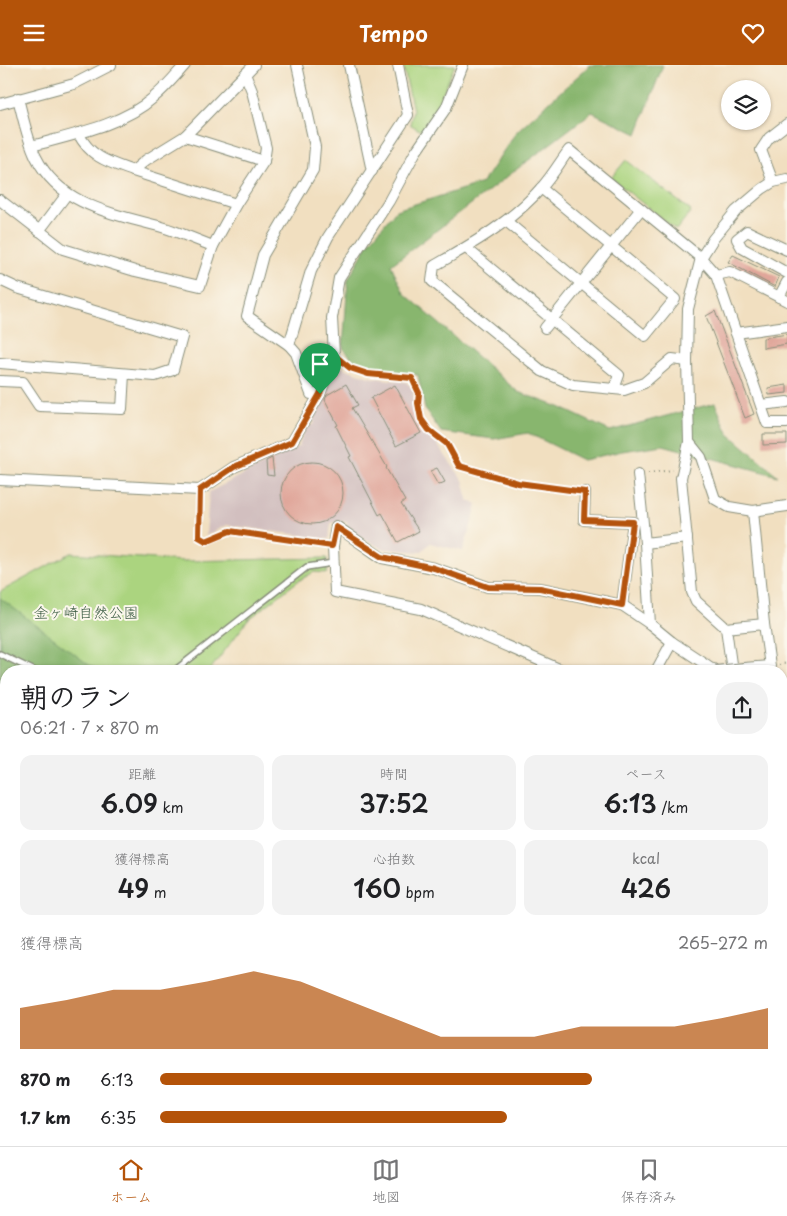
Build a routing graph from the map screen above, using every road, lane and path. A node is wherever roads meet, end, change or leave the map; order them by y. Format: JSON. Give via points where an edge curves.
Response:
{"nodes":[{"id":1,"x":111,"y":65,"type":"edge"},
{"id":2,"x":185,"y":65,"type":"edge"},
{"id":3,"x":254,"y":65,"type":"edge"},
{"id":4,"x":297,"y":65,"type":"edge"},
{"id":5,"x":349,"y":65,"type":"edge"},
{"id":6,"x":398,"y":65,"type":"edge"},
{"id":7,"x":464,"y":65,"type":"edge"},
{"id":8,"x":245,"y":74,"type":"junction"},
{"id":9,"x":18,"y":98,"type":"junction"},
{"id":10,"x":0,"y":104,"type":"edge"},
{"id":11,"x":787,"y":124,"type":"edge"},
{"id":12,"x":78,"y":133,"type":"junction"},
{"id":13,"x":185,"y":136,"type":"junction"},
{"id":14,"x":32,"y":146,"type":"junction"},
{"id":15,"x":264,"y":161,"type":"junction"},
{"id":16,"x":133,"y":171,"type":"junction"},
{"id":17,"x":372,"y":171,"type":"junction"},
{"id":18,"x":787,"y":179,"type":"edge"},
{"id":19,"x":773,"y":182,"type":"junction"},
{"id":20,"x":541,"y":188,"type":"junction"},
{"id":21,"x":67,"y":194,"type":"junction"},
{"id":22,"x":0,"y":200,"type":"edge"},
{"id":23,"x":236,"y":204,"type":"junction"},
{"id":24,"x":641,"y":209,"type":"junction"},
{"id":25,"x":506,"y":221,"type":"junction"},
{"id":26,"x":39,"y":231,"type":"junction"},
{"id":27,"x":611,"y":245,"type":"junction"},
{"id":28,"x":213,"y":246,"type":"junction"},
{"id":29,"x":466,"y":248,"type":"junction"},
{"id":30,"x":787,"y":250,"type":"edge"},
{"id":31,"x":701,"y":258,"type":"junction"},
{"id":32,"x":787,"y":273,"type":"edge"},
{"id":33,"x":716,"y":275,"type":"junction"},
{"id":34,"x":0,"y":280,"type":"edge"},
{"id":35,"x":787,"y":282,"type":"edge"},
{"id":36,"x":581,"y":283,"type":"junction"},
{"id":37,"x":783,"y":299,"type":"edge"},
{"id":38,"x":552,"y":318,"type":"junction"},
{"id":39,"x":787,"y":326,"type":"edge"},
{"id":40,"x":545,"y":328,"type":"dead end"},
{"id":41,"x":736,"y":333,"type":"junction"},
{"id":42,"x":289,"y":345,"type":"junction"},
{"id":43,"x":334,"y":355,"type":"junction"},
{"id":44,"x":687,"y":361,"type":"junction"},
{"id":45,"x":0,"y":363,"type":"edge"},
{"id":46,"x":124,"y":374,"type":"junction"},
{"id":47,"x":0,"y":381,"type":"edge"},
{"id":48,"x":614,"y":389,"type":"junction"},
{"id":49,"x":320,"y":394,"type":"junction"},
{"id":50,"x":787,"y":402,"type":"edge"},
{"id":51,"x":761,"y":405,"type":"junction"},
{"id":52,"x":787,"y":423,"type":"edge"},
{"id":53,"x":690,"y":442,"type":"junction"},
{"id":54,"x":682,"y":469,"type":"junction"},
{"id":55,"x":638,"y":474,"type":"joint"},
{"id":56,"x":0,"y":480,"type":"edge"},
{"id":57,"x":200,"y":490,"type":"junction"},
{"id":58,"x":585,"y":492,"type":"joint"},
{"id":59,"x":787,"y":506,"type":"edge"},
{"id":60,"x":753,"y":511,"type":"junction"},
{"id":61,"x":686,"y":538,"type":"junction"},
{"id":62,"x":645,"y":543,"type":"junction"},
{"id":63,"x":332,"y":546,"type":"junction"},
{"id":64,"x":333,"y":563,"type":"junction"},
{"id":65,"x":622,"y":605,"type":"junction"},
{"id":66,"x":650,"y":624,"type":"junction"},
{"id":67,"x":764,"y":624,"type":"junction"},
{"id":68,"x":726,"y":628,"type":"junction"},
{"id":69,"x":672,"y":642,"type":"junction"},
{"id":70,"x":0,"y":654,"type":"edge"},
{"id":71,"x":23,"y":665,"type":"edge"},
{"id":72,"x":181,"y":665,"type":"edge"},
{"id":73,"x":550,"y":665,"type":"edge"},
{"id":74,"x":659,"y":665,"type":"edge"},
{"id":75,"x":707,"y":665,"type":"edge"},
{"id":76,"x":731,"y":665,"type":"edge"},
{"id":77,"x":770,"y":665,"type":"edge"}],
"edges":[{"from":1,"to":9,"type":"street","via":[[74,84]]},
{"from":2,"to":12,"type":"street","via":[[153,99],[132,113]]},
{"from":3,"to":8,"type":"street"},
{"from":4,"to":42,"type":"street","via":[[315,147],[313,170],[264,255],[247,316]]},
{"from":5,"to":17,"type":"street"},
{"from":6,"to":17,"type":"street","via":[[408,115]]},
{"from":7,"to":43,"type":"street","via":[[446,108],[339,278],[332,318]]},
{"from":8,"to":13,"type":"street"},
{"from":8,"to":15,"type":"street","via":[[266,148]]},
{"from":9,"to":10,"type":"street"},
{"from":9,"to":14,"type":"street"},
{"from":11,"to":19,"type":"street","via":[[769,137],[761,150]]},
{"from":12,"to":14,"type":"street"},
{"from":12,"to":16,"type":"street","via":[[98,157]]},
{"from":13,"to":15,"type":"street"},
{"from":13,"to":16,"type":"street"},
{"from":14,"to":21,"type":"street","via":[[52,180]]},
{"from":15,"to":23,"type":"street"},
{"from":16,"to":23,"type":"street"},
{"from":17,"to":42,"type":"street","via":[[328,237],[311,271]]},
{"from":18,"to":19,"type":"street"},
{"from":19,"to":31,"type":"street","via":[[736,211]]},
{"from":20,"to":24,"type":"street","via":[[569,150]]},
{"from":20,"to":25,"type":"street"},
{"from":20,"to":27,"type":"street"},
{"from":21,"to":26,"type":"street"},
{"from":21,"to":28,"type":"street","via":[[97,209],[165,228]]},
{"from":22,"to":26,"type":"street"},
{"from":23,"to":28,"type":"street"},
{"from":24,"to":27,"type":"street"},
{"from":24,"to":31,"type":"street"},
{"from":25,"to":29,"type":"street"},
{"from":25,"to":36,"type":"street"},
{"from":26,"to":28,"type":"street","via":[[63,249],[200,286]]},
{"from":27,"to":36,"type":"street"},
{"from":27,"to":36,"type":"street","via":[[675,299],[645,335]]},
{"from":29,"to":38,"type":"street"},
{"from":29,"to":48,"type":"street","via":[[434,266],[432,281],[542,371],[573,385]]},
{"from":30,"to":32,"type":"street","via":[[747,231],[737,239],[742,248]]},
{"from":31,"to":33,"type":"street"},
{"from":31,"to":44,"type":"street","via":[[688,309]]},
{"from":33,"to":37,"type":"street","via":[[730,271]]},
{"from":33,"to":41,"type":"street"},
{"from":34,"to":46,"type":"street","via":[[17,288],[182,337],[173,371],[155,377]]},
{"from":35,"to":37,"type":"street"},
{"from":36,"to":38,"type":"street"},
{"from":38,"to":40,"type":"street"},
{"from":38,"to":48,"type":"street","via":[[619,375]]},
{"from":39,"to":41,"type":"street"},
{"from":41,"to":51,"type":"street"},
{"from":42,"to":49,"type":"street","via":[[296,353],[311,394]]},
{"from":43,"to":49,"type":"street"},
{"from":43,"to":58,"type":"path","via":[[350,368],[368,374],[412,378],[419,393],[421,419],[447,444],[459,466],[518,483]]},
{"from":44,"to":48,"type":"street","via":[[672,359],[644,383],[624,390]]},
{"from":44,"to":53,"type":"street"},
{"from":45,"to":46,"type":"street"},
{"from":46,"to":47,"type":"street","via":[[122,409],[39,406],[23,382]]},
{"from":49,"to":57,"type":"street","via":[[292,442],[234,467]]},
{"from":50,"to":51,"type":"street"},
{"from":51,"to":52,"type":"street","via":[[767,423]]},
{"from":53,"to":54,"type":"street"},
{"from":53,"to":60,"type":"street","via":[[701,457],[716,499],[730,507]]},
{"from":54,"to":55,"type":"path"},
{"from":54,"to":61,"type":"street"},
{"from":55,"to":62,"type":"street"},
{"from":56,"to":57,"type":"street"},
{"from":57,"to":63,"type":"path","via":[[199,537],[206,541],[230,531]]},
{"from":58,"to":65,"type":"street","via":[[584,520],[633,522]]},
{"from":59,"to":60,"type":"street"},
{"from":60,"to":67,"type":"street"},
{"from":61,"to":62,"type":"street"},
{"from":61,"to":68,"type":"street","via":[[692,592],[696,601]]},
{"from":62,"to":66,"type":"street"},
{"from":63,"to":64,"type":"street"},
{"from":63,"to":65,"type":"street","via":[[336,527],[382,557],[434,568],[488,587],[540,588]]},
{"from":64,"to":72,"type":"lane","via":[[307,567]]},
{"from":64,"to":73,"type":"street","via":[[334,592],[421,609]]},
{"from":65,"to":66,"type":"street"},
{"from":66,"to":69,"type":"street"},
{"from":67,"to":68,"type":"street"},
{"from":67,"to":77,"type":"street","bridge":true},
{"from":68,"to":76,"type":"street"},
{"from":69,"to":74,"type":"street"},
{"from":69,"to":75,"type":"street"},
{"from":70,"to":71,"type":"lane"}]}
